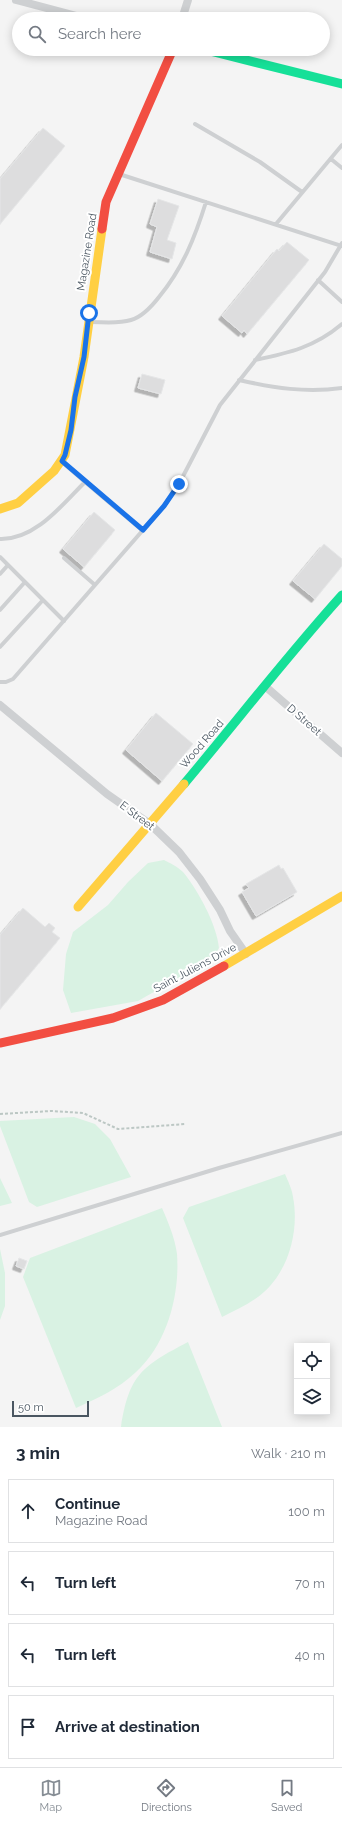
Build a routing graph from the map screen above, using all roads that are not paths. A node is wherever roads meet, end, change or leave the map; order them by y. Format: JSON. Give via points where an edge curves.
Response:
{"nodes":[{"id":1,"x":16,"y":0,"type":"edge"},
{"id":2,"x":188,"y":0,"type":"edge"},
{"id":3,"x":61,"y":12,"type":"edge"},
{"id":4,"x":184,"y":12,"type":"edge"},
{"id":5,"x":170,"y":56,"type":"edge"},
{"id":6,"x":230,"y":56,"type":"edge"},
{"id":7,"x":342,"y":84,"type":"edge"},
{"id":8,"x":195,"y":124,"type":"dead end"},
{"id":9,"x":342,"y":144,"type":"edge"},
{"id":10,"x":331,"y":158,"type":"junction"},
{"id":11,"x":342,"y":168,"type":"edge"},
{"id":12,"x":118,"y":174,"type":"junction"},
{"id":13,"x":302,"y":192,"type":"junction"},
{"id":14,"x":206,"y":202,"type":"junction"},
{"id":15,"x":276,"y":224,"type":"junction"},
{"id":16,"x":341,"y":245,"type":"edge"},
{"id":17,"x":318,"y":280,"type":"junction"},
{"id":18,"x":342,"y":302,"type":"edge"},
{"id":19,"x":88,"y":322,"type":"junction"},
{"id":20,"x":342,"y":324,"type":"edge"},
{"id":21,"x":254,"y":360,"type":"junction"},
{"id":22,"x":239,"y":380,"type":"junction"},
{"id":23,"x":342,"y":388,"type":"edge"},
{"id":24,"x":62,"y":461,"type":"junction"},
{"id":25,"x":85,"y":482,"type":"junction"},
{"id":26,"x":0,"y":509,"type":"edge"},
{"id":27,"x":143,"y":530,"type":"junction"},
{"id":28,"x":0,"y":539,"type":"edge"},
{"id":29,"x":0,"y":557,"type":"edge"},
{"id":30,"x":64,"y":558,"type":"dead end"},
{"id":31,"x":8,"y":565,"type":"junction"},
{"id":32,"x":0,"y":574,"type":"edge"},
{"id":33,"x":24,"y":582,"type":"junction"},
{"id":34,"x":95,"y":585,"type":"junction"},
{"id":35,"x":342,"y":595,"type":"edge"},
{"id":36,"x":43,"y":600,"type":"junction"},
{"id":37,"x":0,"y":610,"type":"edge"},
{"id":38,"x":64,"y":621,"type":"junction"},
{"id":39,"x":0,"y":647,"type":"edge"},
{"id":40,"x":0,"y":682,"type":"edge"},
{"id":41,"x":266,"y":687,"type":"junction"},
{"id":42,"x":0,"y":705,"type":"edge"},
{"id":43,"x":342,"y":753,"type":"edge"},
{"id":44,"x":150,"y":824,"type":"junction"},
{"id":45,"x":342,"y":896,"type":"edge"},
{"id":46,"x":78,"y":907,"type":"dead end"},
{"id":47,"x":246,"y":954,"type":"junction"},
{"id":48,"x":0,"y":1043,"type":"edge"},
{"id":49,"x":342,"y":1133,"type":"edge"},
{"id":50,"x":0,"y":1235,"type":"edge"}],
"edges":[{"from":1,"to":3,"type":"street"},
{"from":2,"to":4,"type":"street"},
{"from":5,"to":12,"type":"street","name":"Magazine Road"},
{"from":6,"to":7,"type":"street"},
{"from":8,"to":13,"type":"lane","via":[[260,162]]},
{"from":9,"to":10,"type":"lane"},
{"from":10,"to":11,"type":"lane"},
{"from":10,"to":13,"type":"lane"},
{"from":12,"to":14,"type":"lane"},
{"from":12,"to":19,"type":"street","name":"Magazine Road","via":[[106,202]]},
{"from":13,"to":15,"type":"lane"},
{"from":14,"to":15,"type":"lane"},
{"from":14,"to":19,"type":"lane","via":[[183,264],[153,304],[140,316],[131,320]]},
{"from":15,"to":16,"type":"lane"},
{"from":16,"to":17,"type":"lane"},
{"from":17,"to":18,"type":"lane"},
{"from":17,"to":21,"type":"lane"},
{"from":19,"to":24,"type":"street","name":"Magazine Road","via":[[71,430]]},
{"from":20,"to":21,"type":"lane","via":[[312,345]]},
{"from":21,"to":22,"type":"lane"},
{"from":22,"to":23,"type":"lane","via":[[302,391]]},
{"from":22,"to":27,"type":"lane","via":[[220,405],[179,484]]},
{"from":24,"to":25,"type":"lane"},
{"from":24,"to":26,"type":"street","name":"Magazine Road","via":[[18,503]]},
{"from":25,"to":27,"type":"lane"},
{"from":25,"to":28,"type":"lane","via":[[56,510],[26,533]]},
{"from":27,"to":34,"type":"lane"},
{"from":29,"to":31,"type":"lane"},
{"from":30,"to":34,"type":"lane"},
{"from":31,"to":32,"type":"lane"},
{"from":31,"to":33,"type":"lane"},
{"from":33,"to":36,"type":"lane"},
{"from":33,"to":37,"type":"lane"},
{"from":34,"to":38,"type":"lane"},
{"from":35,"to":41,"type":"street","name":"Wood Road","via":[[297,644]]},
{"from":36,"to":38,"type":"lane"},
{"from":36,"to":39,"type":"lane"},
{"from":38,"to":40,"type":"lane","via":[[13,679]]},
{"from":41,"to":43,"type":"street","name":"D Street"},
{"from":41,"to":44,"type":"street","name":"Wood Road"},
{"from":42,"to":44,"type":"street","name":"E Street","via":[[107,794]]},
{"from":44,"to":46,"type":"street","name":"Wood Road"},
{"from":44,"to":47,"type":"street","name":"E Street","via":[[179,852],[200,879]]},
{"from":45,"to":47,"type":"street","name":"Saint Juliens Drive"},
{"from":47,"to":48,"type":"street","name":"Saint Juliens Drive","via":[[163,1000],[113,1018]]},
{"from":49,"to":50,"type":"lane"}]}
